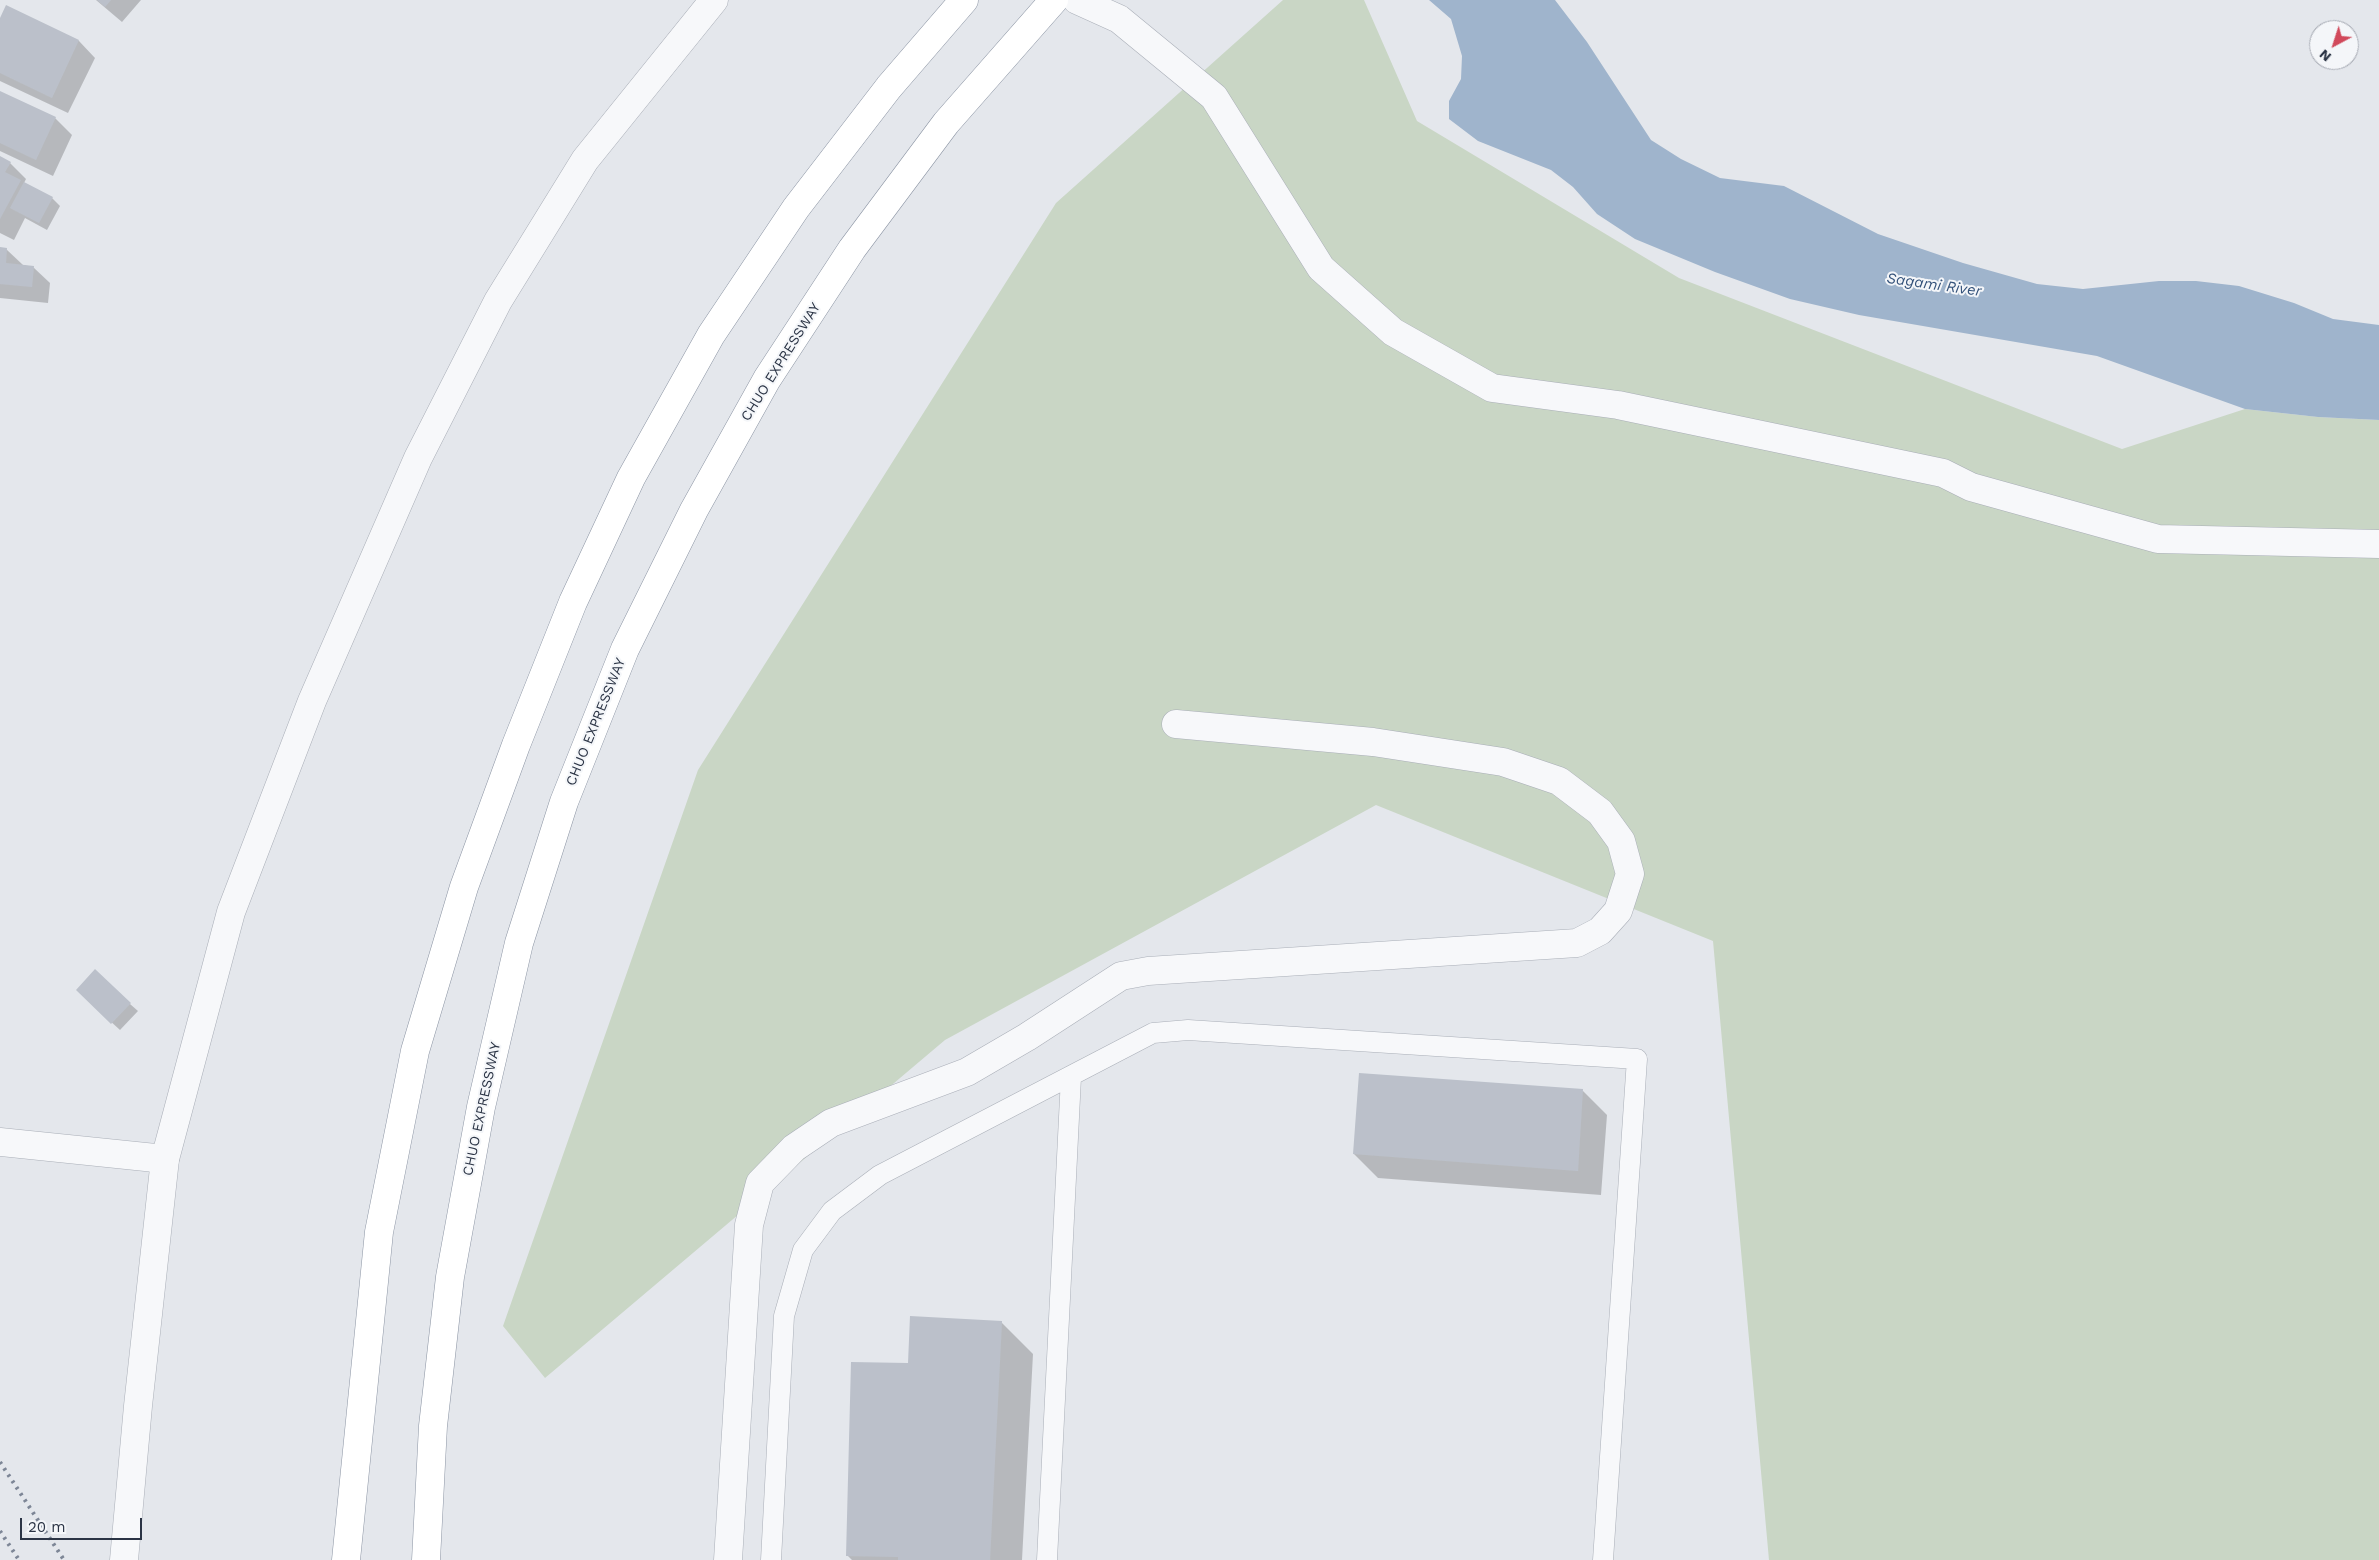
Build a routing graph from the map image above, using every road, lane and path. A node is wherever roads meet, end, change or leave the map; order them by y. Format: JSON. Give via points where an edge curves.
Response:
{"nodes":[{"id":1,"x":714,"y":0,"type":"edge"},
{"id":2,"x":964,"y":0,"type":"edge"},
{"id":3,"x":1077,"y":0,"type":"edge"},
{"id":4,"x":1052,"y":2,"type":"edge"},
{"id":5,"x":2379,"y":544,"type":"edge"},
{"id":6,"x":1176,"y":724,"type":"dead end"},
{"id":7,"x":1071,"y":1077,"type":"junction"},
{"id":8,"x":0,"y":1142,"type":"edge"},
{"id":9,"x":165,"y":1159,"type":"junction"},
{"id":10,"x":124,"y":1560,"type":"edge"},
{"id":11,"x":346,"y":1560,"type":"edge"},
{"id":12,"x":426,"y":1560,"type":"edge"},
{"id":13,"x":728,"y":1560,"type":"edge"},
{"id":14,"x":771,"y":1560,"type":"edge"},
{"id":15,"x":1047,"y":1560,"type":"edge"},
{"id":16,"x":1603,"y":1560,"type":"edge"}],
"edges":[{"from":1,"to":9,"type":"street","via":[[585,160],[498,301],[418,458],[312,701],[231,912]]},
{"from":2,"to":11,"type":"highway","via":[[889,87],[802,200],[711,335],[627,487],[573,602],[519,736],[464,886],[414,1051],[379,1232]]},
{"from":3,"to":5,"type":"street","via":[[1119,19],[1214,97],[1322,268],[1393,332],[1492,388],[1618,405],[1943,473],[1972,487],[2158,539]]},
{"from":4,"to":12,"type":"highway","name":"CHUO EXPRESSWAY","via":[[946,124],[852,250],[767,379],[694,510],[625,649],[564,802],[519,944],[479,1116],[450,1277],[433,1426]]},
{"from":6,"to":13,"type":"street","via":[[1382,744],[1503,762],[1559,780],[1600,812],[1621,841],[1630,874],[1618,911],[1600,931],[1577,943],[1148,971],[1121,976],[967,1072],[831,1123],[794,1148],[760,1183],[749,1225]]},
{"from":7,"to":14,"type":"lane","via":[[880,1175],[832,1210],[803,1250],[784,1316]]},
{"from":7,"to":15,"type":"lane"},
{"from":7,"to":16,"type":"lane","via":[[1153,1033],[1188,1030],[1637,1059]]},
{"from":8,"to":9,"type":"street"},
{"from":9,"to":10,"type":"street"}]}
